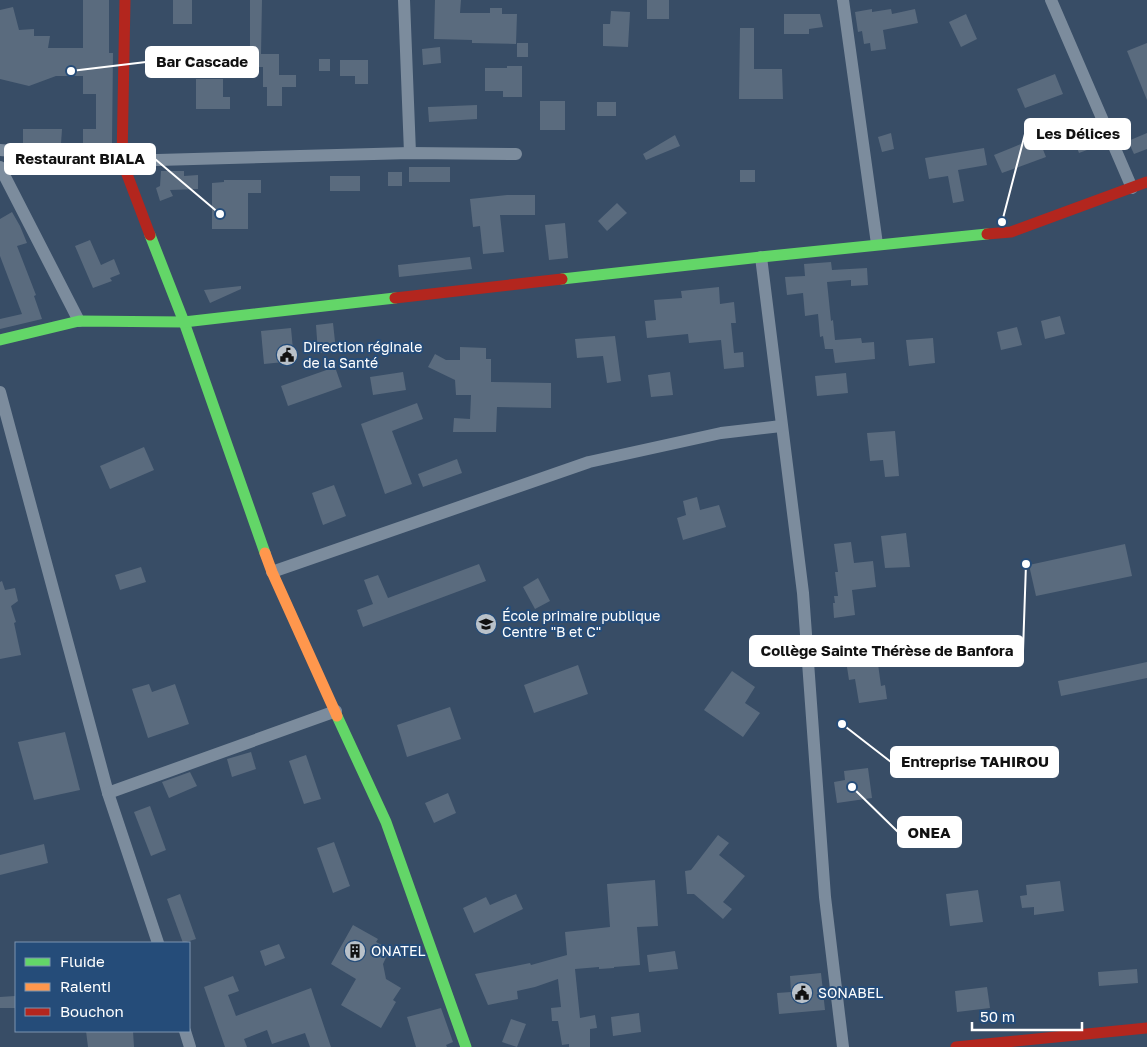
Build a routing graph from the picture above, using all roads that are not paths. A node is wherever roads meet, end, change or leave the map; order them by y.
1 (125, 0) edge
2 (404, 0) edge
3 (843, 0) edge
4 (1051, 0) edge
5 (0, 150) edge
6 (410, 153) junction
7 (516, 154) dead end
8 (122, 162) junction
9 (0, 167) edge
10 (1147, 182) edge
11 (1132, 188) junction
12 (877, 244) junction
13 (761, 257) junction
14 (79, 321) junction
15 (184, 322) junction
16 (0, 340) edge
17 (0, 392) edge
18 (781, 426) junction
19 (272, 572) junction
20 (336, 711) junction
21 (108, 793) junction
22 (158, 942) edge
23 (1147, 1028) edge
24 (185, 1032) edge
25 (1014, 1044) edge
26 (190, 1047) edge
27 (466, 1047) edge
28 (843, 1047) edge
29 (956, 1047) edge

1 - 8 main road
2 - 6 street
3 - 12 street
4 - 11 street
5 - 8 street
6 - 7 street
6 - 8 street
8 - 15 main road
9 - 14 street
10 - 11 main road
11 - 12 main road
12 - 13 main road
13 - 15 main road
13 - 18 street
14 - 15 main road
14 - 16 main road
15 - 19 main road
17 - 21 street
18 - 19 street
18 - 28 street
19 - 20 main road
20 - 21 street
20 - 27 main road
21 - 22 street
23 - 25 main road
24 - 26 street
25 - 29 main road

